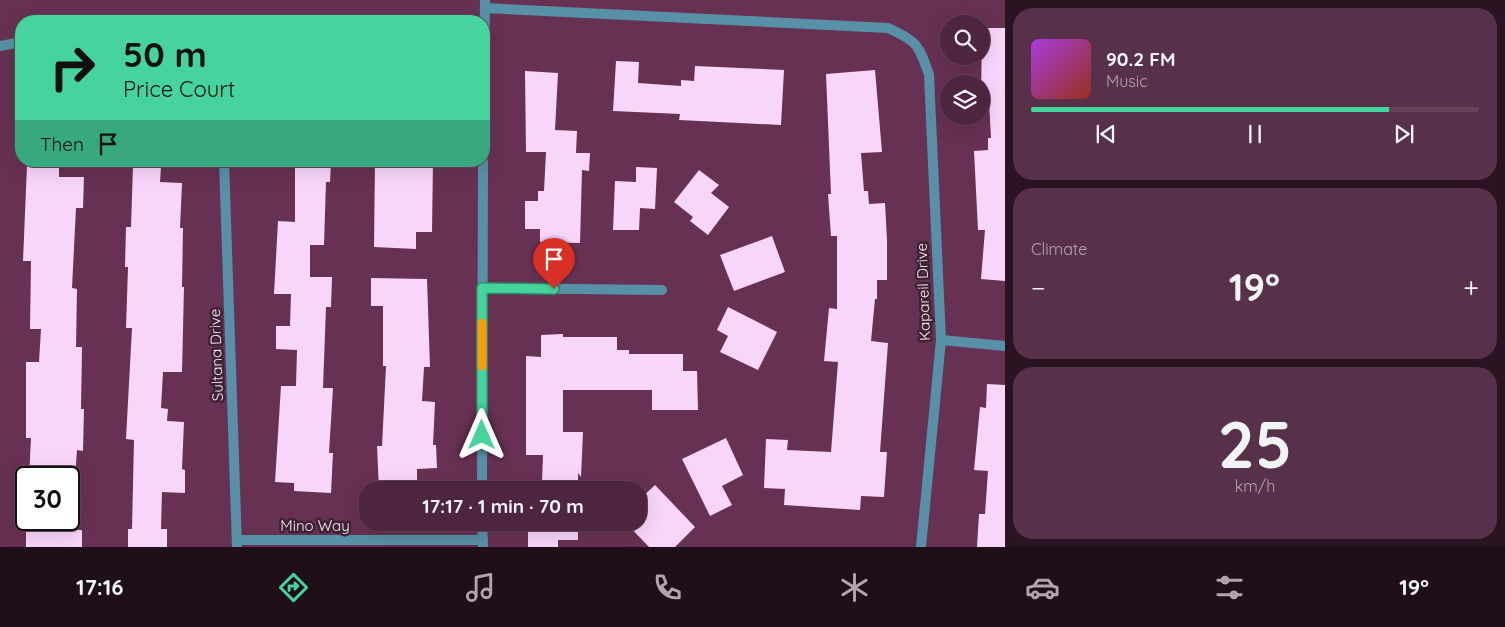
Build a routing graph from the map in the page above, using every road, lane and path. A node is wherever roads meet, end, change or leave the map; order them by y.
1 (485, 4) edge
2 (15, 43) edge
3 (0, 46) edge
4 (224, 167) edge
5 (483, 167) edge
6 (482, 288) junction
7 (662, 290) dead end
8 (941, 340) junction
9 (1005, 346) edge
10 (482, 481) edge
11 (482, 531) edge
12 (238, 543) edge
13 (482, 544) edge
14 (921, 547) edge

1 - 8 street, Kapareil Drive
2 - 3 street
4 - 12 street, Sultana Drive
5 - 6 street
6 - 7 street
6 - 10 street
8 - 9 street
8 - 14 street, Kapareil Drive
11 - 13 street
12 - 13 street, Mino Way

